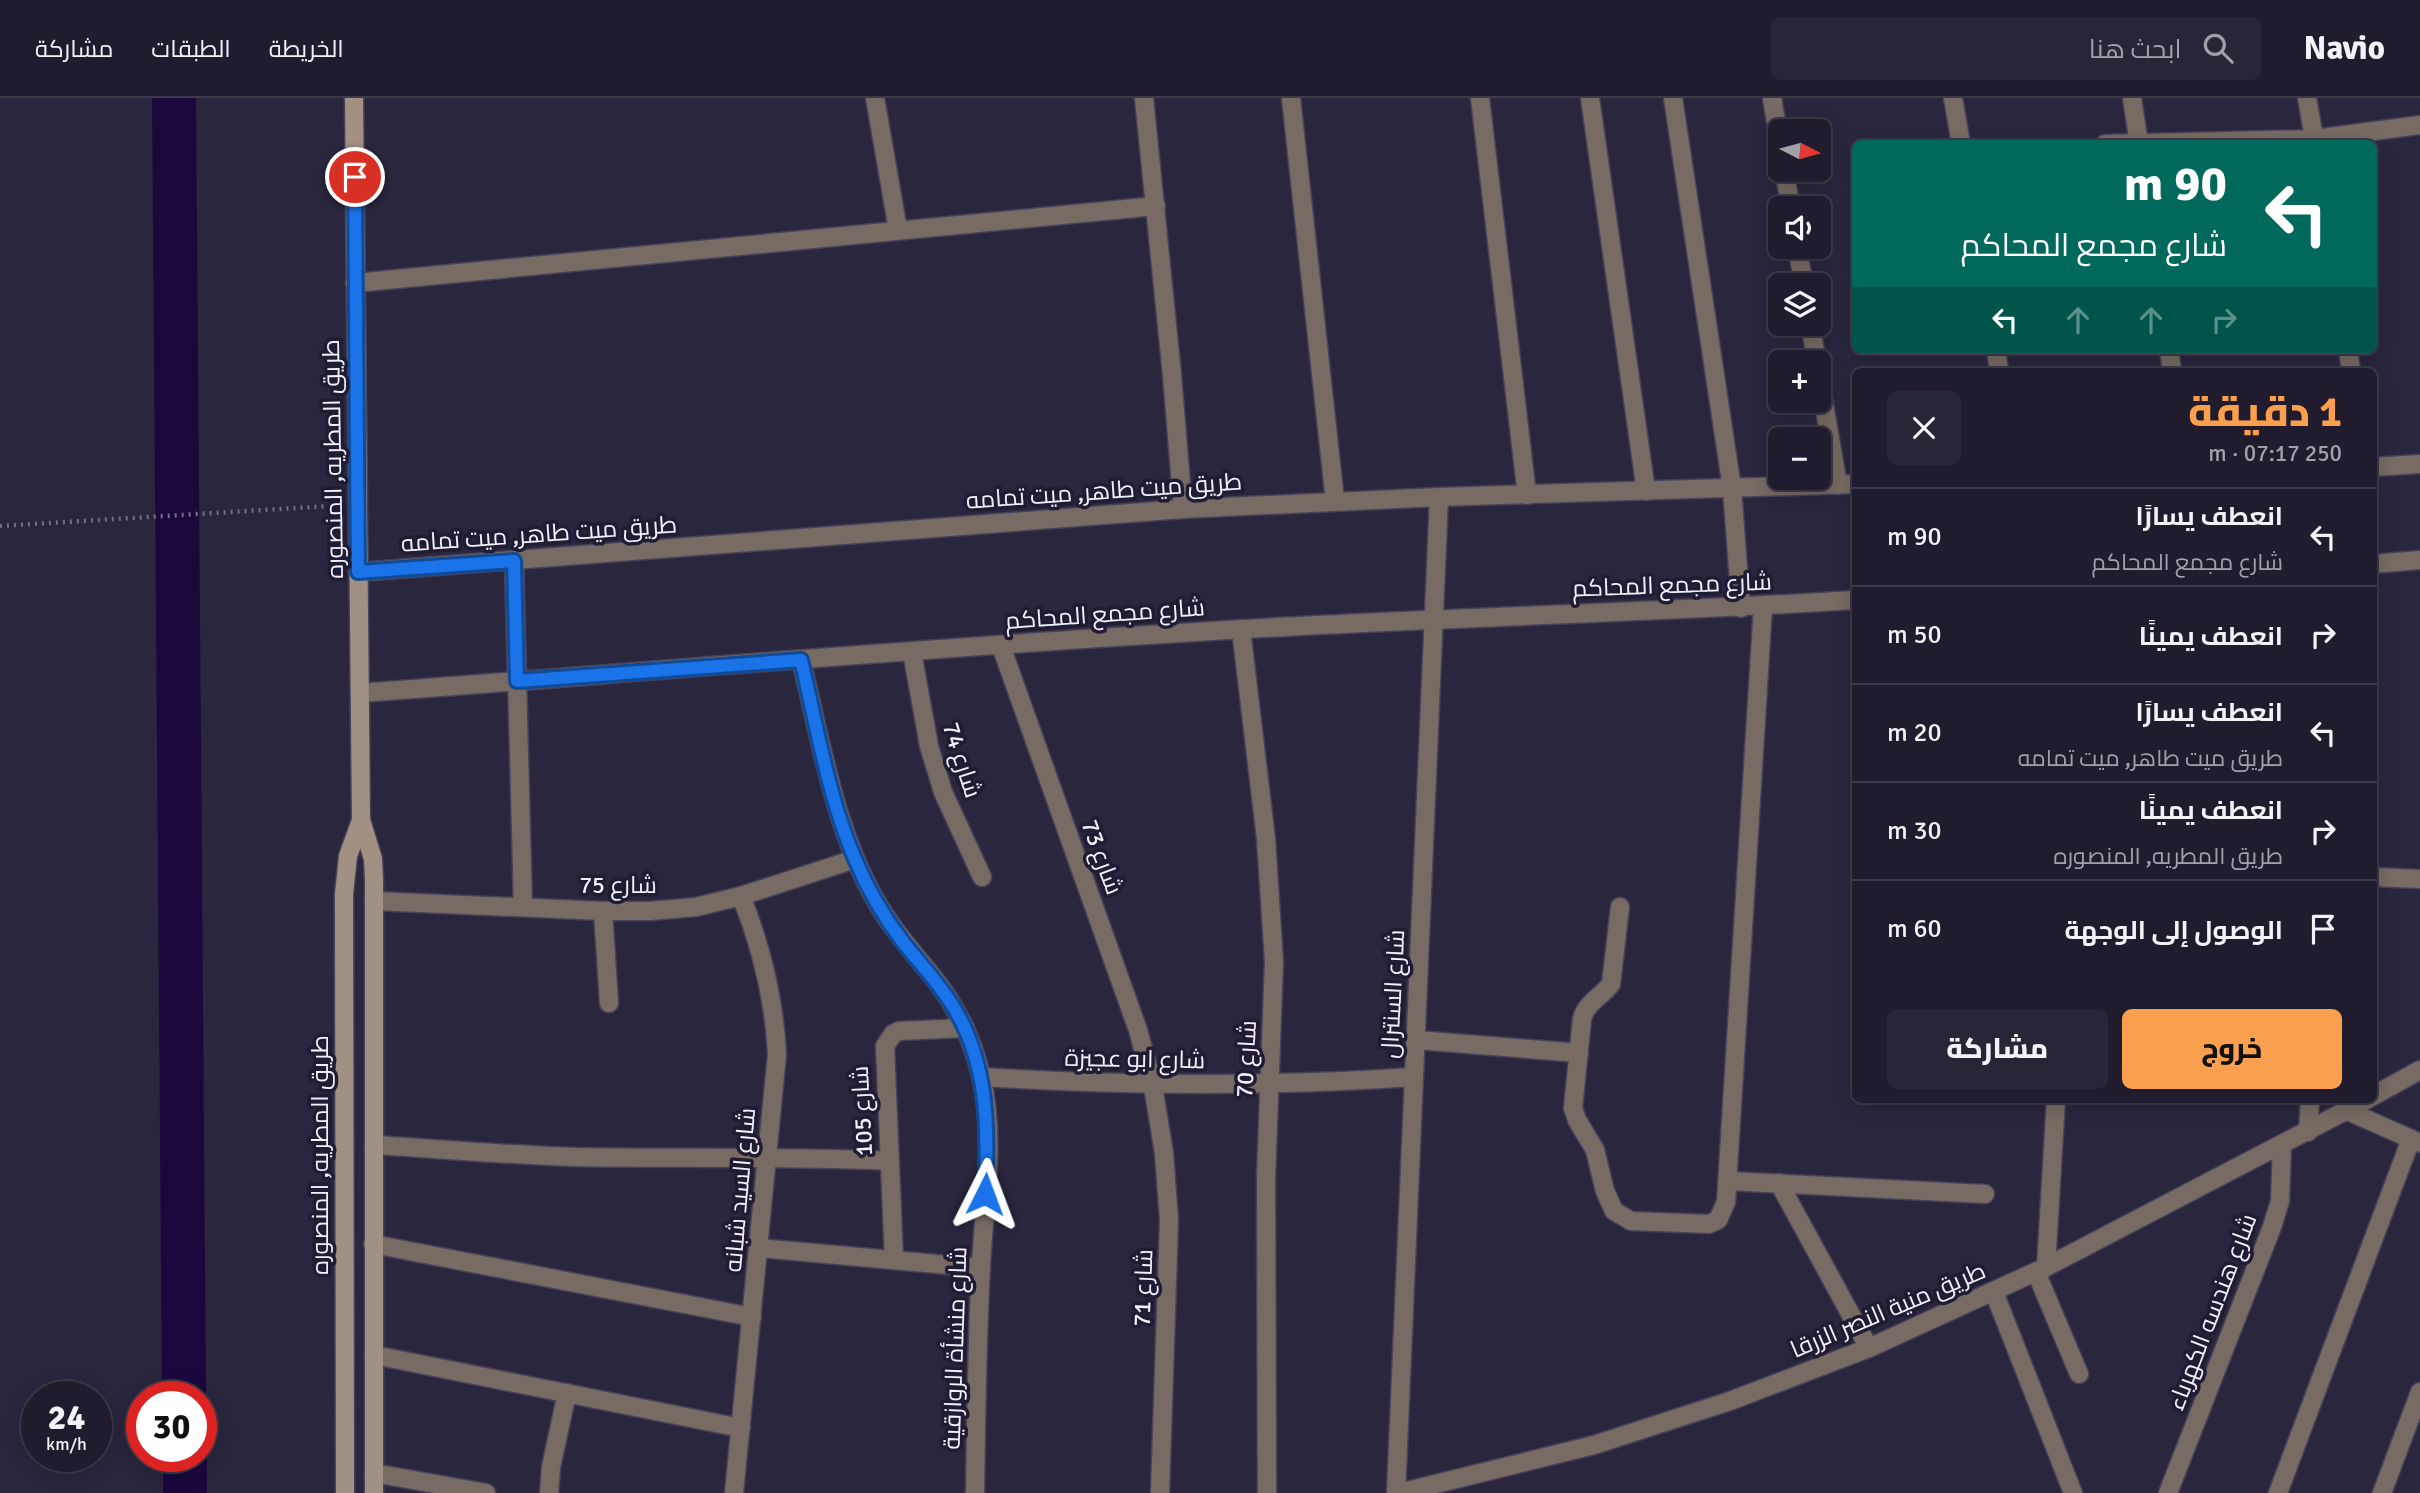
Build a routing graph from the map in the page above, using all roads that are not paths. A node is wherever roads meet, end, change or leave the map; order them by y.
1 (354, 98) edge
2 (875, 98) edge
3 (1144, 98) edge
4 (1292, 98) edge
5 (1480, 98) edge
6 (1590, 98) edge
7 (1673, 98) edge
8 (1772, 98) edge
9 (1953, 98) edge
10 (2132, 98) edge
11 (2307, 98) edge
12 (1776, 119) edge
13 (2420, 125) edge
14 (1960, 140) edge
15 (2139, 140) edge
16 (2314, 140) edge
17 (2321, 140) edge
18 (1156, 206) junction
19 (898, 230) junction
20 (355, 283) junction
21 (1829, 413) edge
22 (2420, 464) edge
23 (2377, 467) edge
24 (1846, 484) edge
25 (1732, 488) junction
26 (1646, 491) junction
27 (1527, 495) junction
28 (1439, 497) junction
29 (1335, 501) junction
30 (1183, 509) junction
31 (2420, 560) edge
32 (514, 561) junction
33 (2377, 564) edge
34 (358, 572) junction
35 (1852, 600) edge
36 (1762, 606) junction
37 (1741, 608) junction
38 (1433, 618) junction
39 (1241, 629) junction
40 (1001, 646) junction
41 (912, 652) junction
42 (801, 660) junction
43 (517, 681) junction
44 (360, 693) junction
45 (361, 820) junction
46 (855, 859) junction
47 (982, 877) dead end
48 (2377, 877) edge
49 (2420, 879) edge
50 (741, 896) junction
51 (374, 901) junction
52 (1620, 907) dead end
53 (523, 908) junction
54 (603, 911) junction
55 (610, 1003) dead end
56 (965, 1028) junction
57 (1416, 1040) junction
58 (1579, 1053) junction
59 (2420, 1070) edge
60 (982, 1077) junction
61 (1414, 1077) junction
62 (1270, 1085) junction
63 (1153, 1086) junction
64 (2377, 1094) edge
65 (2056, 1103) edge
66 (2310, 1103) edge
67 (2361, 1103) edge
68 (2348, 1111) junction
69 (2308, 1132) junction
70 (2415, 1141) edge
71 (374, 1145) junction
72 (2282, 1146) junction
73 (767, 1158) junction
74 (889, 1161) junction
75 (1728, 1181) junction
76 (1779, 1183) junction
77 (1985, 1194) dead end
78 (373, 1244) junction
79 (759, 1248) junction
80 (894, 1260) junction
81 (981, 1268) junction
82 (2041, 1269) junction
83 (1994, 1292) junction
84 (752, 1317) junction
85 (1869, 1348) junction
86 (374, 1354) junction
87 (2079, 1374) dead end
88 (2420, 1392) edge
89 (567, 1394) junction
90 (741, 1429) junction
91 (374, 1473) junction
92 (1460, 1486) edge
93 (345, 1493) edge
94 (374, 1493) edge
95 (486, 1493) edge
96 (549, 1493) edge
97 (734, 1493) edge
98 (975, 1493) edge
99 (1160, 1493) edge
100 (1267, 1493) edge
101 (1397, 1493) edge
102 (2073, 1493) edge
103 (2168, 1493) edge
104 (2278, 1493) edge
105 (2382, 1493) edge

1 - 20 main road, طريق المطريه, المنصوره
2 - 19 street
3 - 18 street
4 - 29 street
5 - 27 street
6 - 26 street
7 - 25 street
8 - 12 street
9 - 14 street
10 - 15 street
11 - 16 street
13 - 17 street
18 - 19 street
18 - 30 street
19 - 20 street
20 - 34 main road, طريق المطريه, المنصوره
21 - 24 street
22 - 23 street
24 - 25 street, طريق ميت طاهر, ميت تمامه
25 - 26 street, طريق ميت طاهر, ميت تمامه
25 - 37 street
26 - 27 street, طريق ميت طاهر, ميت تمامه
27 - 28 street, طريق ميت طاهر, ميت تمامه
28 - 29 street, طريق ميت طاهر, ميت تمامه
28 - 38 street, شارع السنترال
29 - 30 street, طريق ميت طاهر, ميت تمامه
30 - 32 street, طريق ميت طاهر, ميت تمامه
31 - 33 street
32 - 34 street, طريق ميت طاهر, ميت تمامه
32 - 43 street
34 - 44 main road, طريق المطريه, المنصوره
35 - 36 street, شارع مجمع المحاكم
36 - 37 street, شارع مجمع المحاكم
36 - 75 street
37 - 38 street, شارع مجمع المحاكم
38 - 39 street, شارع مجمع المحاكم
38 - 57 street, شارع السنترال
39 - 40 street, شارع مجمع المحاكم
39 - 62 street, شارع 70
40 - 41 street, شارع مجمع المحاكم
40 - 63 street, شارع 73
41 - 42 street, شارع مجمع المحاكم
41 - 47 street, شارع 74
42 - 43 street, شارع مجمع المحاكم
42 - 46 street, شارع منشأة الروازقية
43 - 44 street, شارع مجمع المحاكم
43 - 53 street
44 - 45 main road, طريق المطريه, المنصوره
45 - 51 main road, طريق المطريه, المنصوره
45 - 93 main road, طريق المطريه, المنصوره
46 - 50 street, شارع 75
46 - 56 street, شارع منشأة الروازقية
48 - 49 street
50 - 54 street, شارع 75
50 - 73 street, شارع السيد شبانه
51 - 53 street, شارع 75
51 - 71 main road, طريق المطريه, المنصوره
52 - 58 street
53 - 54 street, شارع 75
54 - 55 street
56 - 60 street, شارع منشأة الروازقية
56 - 74 street, شارع 105
57 - 58 street
57 - 61 street, شارع السنترال
58 - 75 street
59 - 64 street
60 - 63 street, شارع ابو عجيزة
60 - 81 street, شارع منشأة الروازقية
61 - 62 street, شارع ابو عجيزة
61 - 101 street, شارع السنترال
62 - 63 street, شارع ابو عجيزة
62 - 100 street, شارع 70
63 - 99 street, شارع 71
65 - 82 street
66 - 69 street
67 - 68 street, طريق منية النصر الزرقا
68 - 69 street, طريق منية النصر الزرقا
68 - 70 street
69 - 72 street, طريق منية النصر الزرقا
70 - 104 street
71 - 73 street
71 - 78 main road, طريق المطريه, المنصوره
72 - 82 street, طريق منية النصر الزرقا
72 - 103 street, شارع هندسه الكهرباء
73 - 74 street
73 - 79 street, شارع السيد شبانه
74 - 80 street, شارع 105
75 - 76 street
76 - 77 street
76 - 85 street
78 - 84 street
78 - 86 main road, طريق المطريه, المنصوره
79 - 80 street
79 - 84 street, شارع السيد شبانه
80 - 81 street
81 - 98 street, شارع منشأة الروازقية
82 - 83 street, طريق منية النصر الزرقا
82 - 87 street
83 - 85 street, طريق منية النصر الزرقا
83 - 102 street
84 - 90 street, شارع السيد شبانه
85 - 92 street, طريق منية النصر الزرقا
86 - 89 street
86 - 91 main road, طريق المطريه, المنصوره
88 - 105 street
89 - 90 street
89 - 96 street
90 - 97 street, شارع السيد شبانه
91 - 94 main road, طريق المطريه, المنصوره
91 - 95 street
92 - 101 street, طريق منية النصر الزرقا

